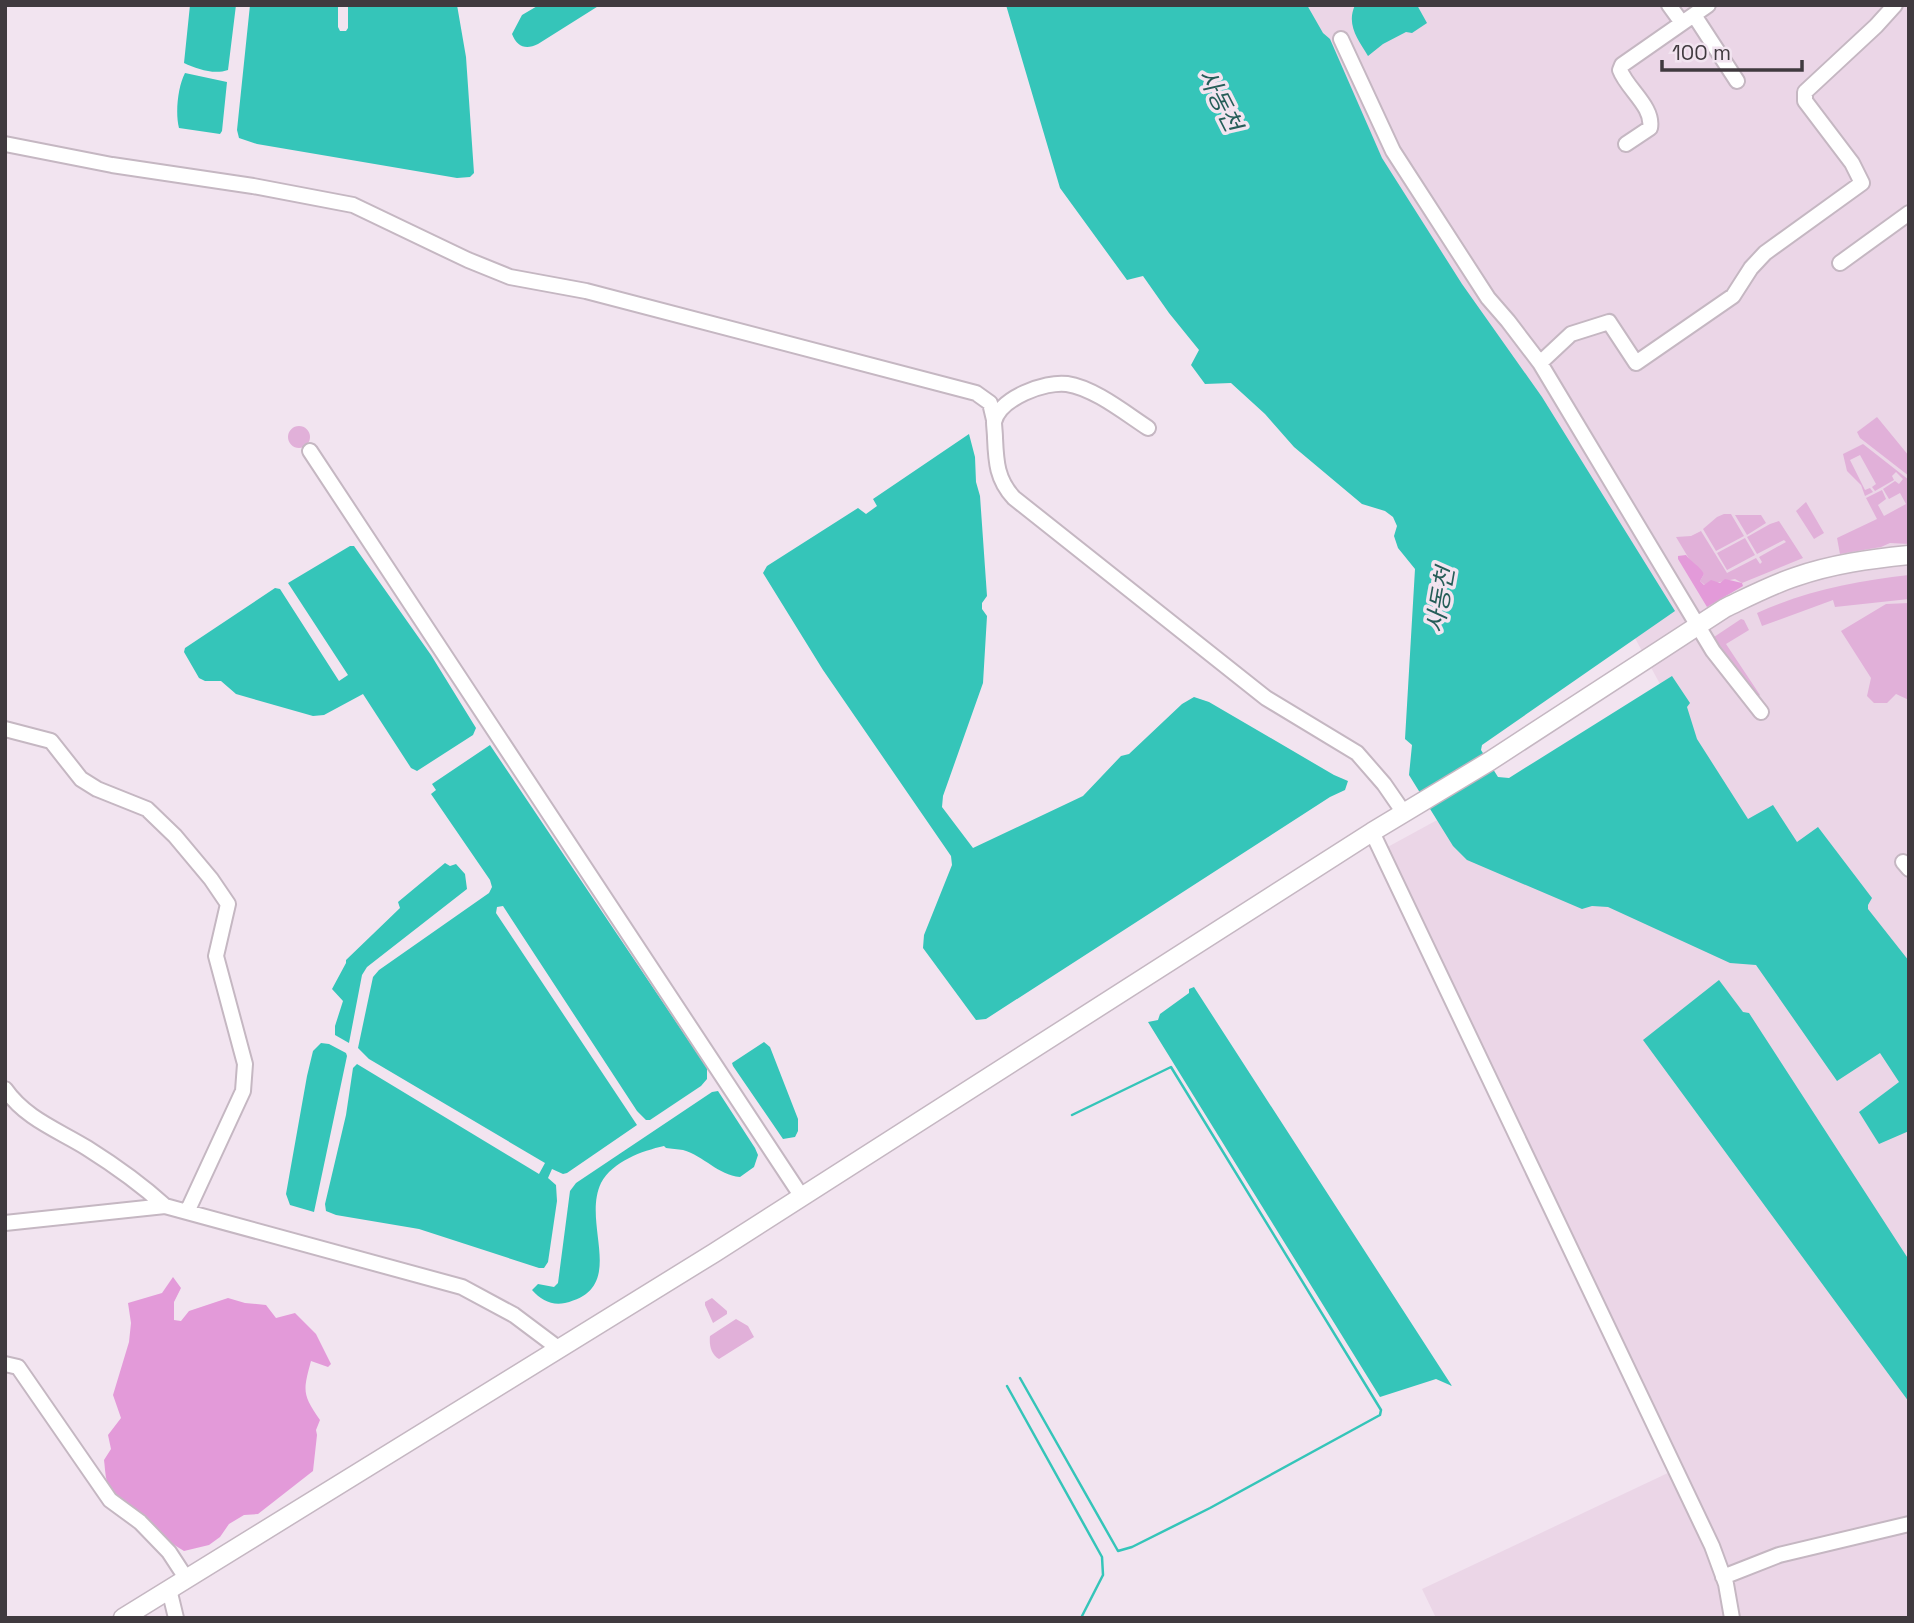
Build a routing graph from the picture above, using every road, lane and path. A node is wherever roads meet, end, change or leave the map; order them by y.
1 (1669, 5) edge
2 (1708, 5) edge
3 (1895, 5) edge
4 (1688, 19) junction
5 (1341, 39) dead end
6 (1737, 81) dead end
7 (5, 144) edge
8 (1626, 144) dead end
9 (1909, 213) edge
10 (1840, 262) dead end
11 (1540, 363) junction
12 (994, 420) junction
13 (1148, 428) dead end
14 (310, 451) dead end
15 (1909, 555) edge
16 (1700, 626) junction
17 (1760, 712) dead end
18 (5, 729) edge
19 (1404, 813) junction
20 (1372, 832) junction
21 (5, 1089) edge
22 (802, 1197) junction
23 (165, 1206) junction
24 (187, 1212) junction
25 (5, 1223) edge
26 (558, 1348) junction
27 (5, 1364) edge
28 (1909, 1524) edge
29 (1723, 1577) junction
30 (186, 1578) junction
31 (169, 1589) junction
32 (123, 1618) edge
33 (176, 1618) edge
34 (1732, 1618) edge

1 - 4 street
2 - 4 street
3 - 11 street
4 - 6 street
4 - 8 street
5 - 11 street
7 - 12 street
9 - 10 street
11 - 16 street
12 - 13 street
12 - 19 street
14 - 22 street
15 - 16 main road
16 - 17 street
16 - 19 main road
18 - 24 street
19 - 20 main road
20 - 22 main road
20 - 29 street
21 - 23 street
22 - 26 main road
23 - 24 street
23 - 25 street
24 - 26 street
26 - 30 main road
27 - 30 street
28 - 29 street
29 - 34 street
30 - 31 main road
31 - 32 main road
31 - 33 street

